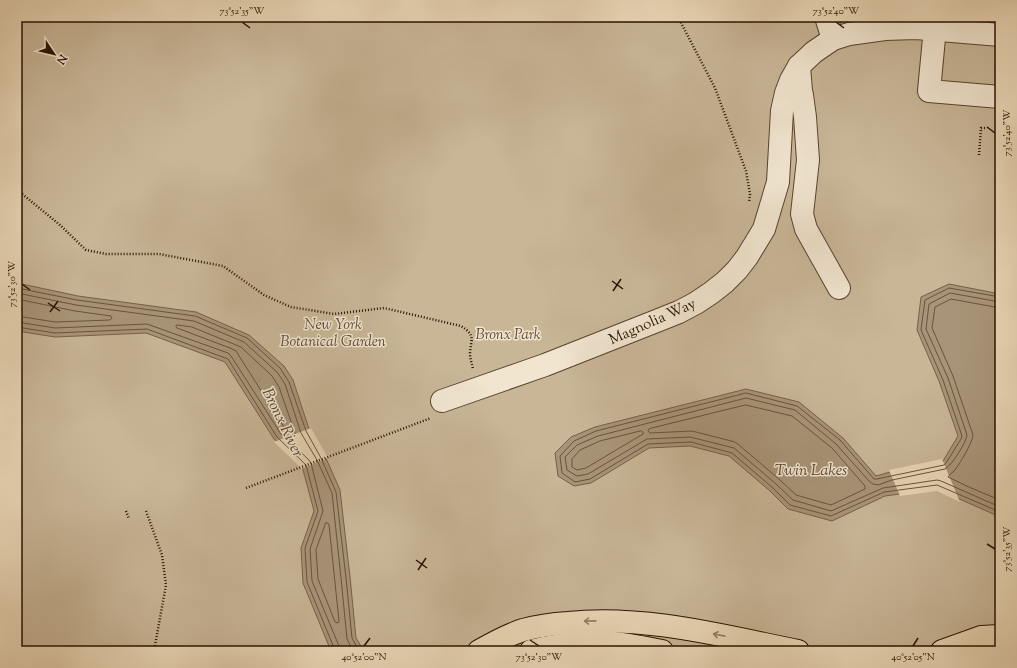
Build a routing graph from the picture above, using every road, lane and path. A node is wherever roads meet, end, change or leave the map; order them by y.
1 (678, 17) edge
2 (826, 17) edge
3 (936, 23) edge
4 (998, 29) edge
5 (833, 39) junction
6 (799, 66) junction
7 (1000, 97) edge
8 (987, 128) dead end
9 (979, 155) dead end
10 (17, 191) edge
11 (749, 202) dead end
12 (839, 288) dead end
13 (482, 387) junction
14 (439, 409) joint
15 (246, 488) dead end
16 (126, 511) dead end
17 (146, 512) dead end
18 (129, 519) dead end
19 (1000, 636) edge
20 (1000, 650) edge
21 (154, 651) edge
22 (479, 651) edge
23 (531, 651) edge
24 (662, 651) edge
25 (798, 651) edge
26 (943, 651) edge

1 - 11 path
2 - 5 lane
3 - 4 lane, Magnolia Way
3 - 5 lane, Magnolia Way
3 - 7 lane
5 - 6 lane, Magnolia Way
6 - 12 lane
6 - 13 lane, Magnolia Way
8 - 9 path
10 - 13 path
13 - 14 lane, Magnolia Way
14 - 15 path
16 - 18 path
17 - 21 path
19 - 26 main road
20 - 26 main road
25 -> 22 main road
23 - 24 main road

